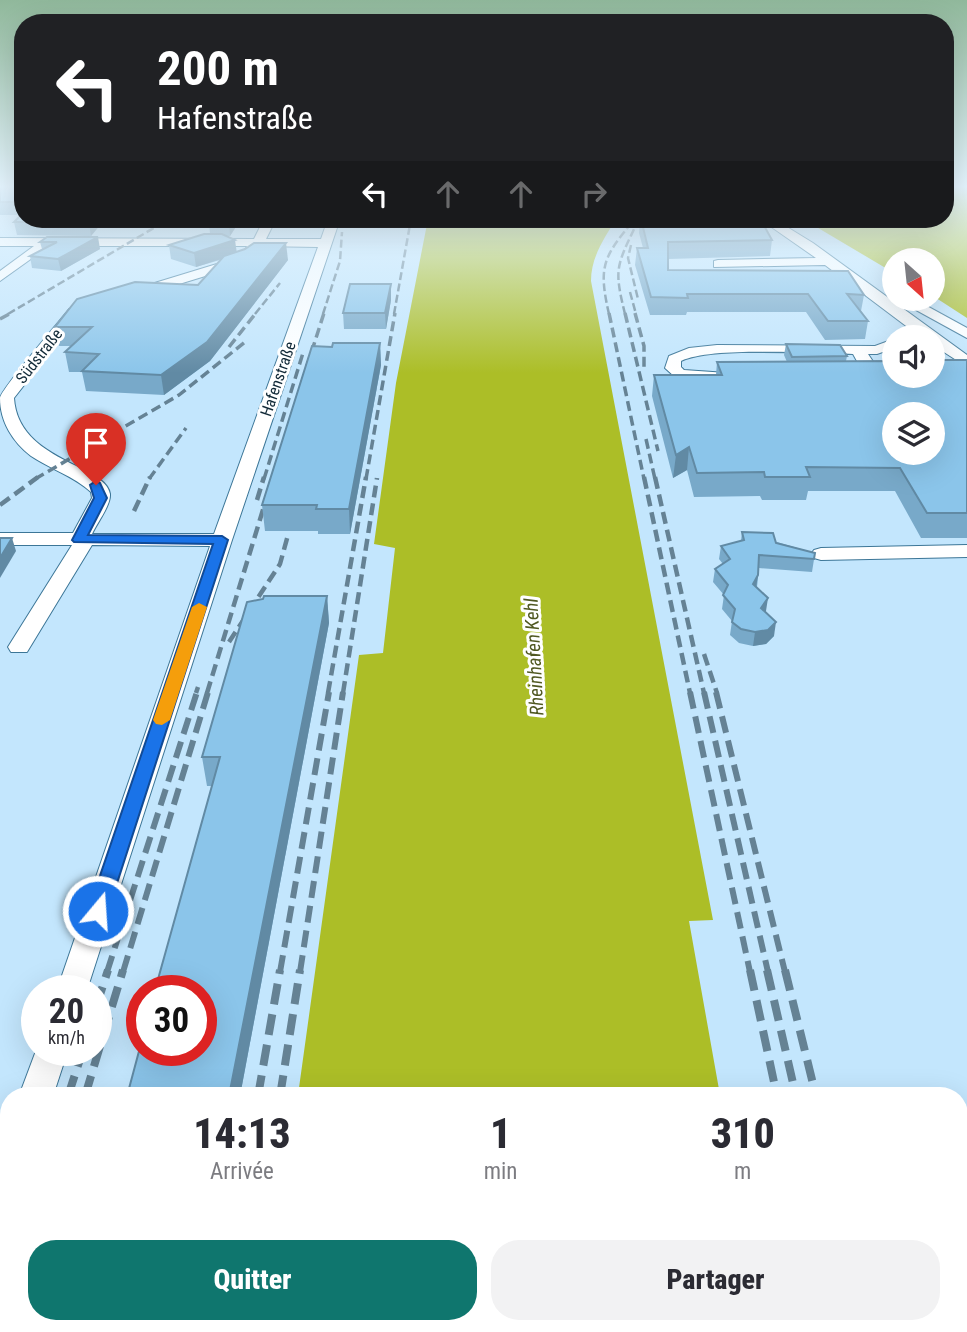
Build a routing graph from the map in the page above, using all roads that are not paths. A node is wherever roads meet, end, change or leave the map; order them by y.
1 (37, 248) edge
2 (254, 248) edge
3 (324, 248) edge
4 (809, 248) edge
5 (828, 261) junction
6 (718, 264) dead end
7 (0, 277) edge
8 (882, 288) edge
9 (123, 297) edge
10 (86, 308) edge
11 (927, 312) edge
12 (911, 325) edge
13 (967, 334) edge
14 (882, 348) edge
15 (945, 348) edge
16 (856, 350) junction
17 (967, 362) edge
18 (827, 375) edge
19 (733, 376) edge
20 (0, 539) edge
21 (82, 540) junction
22 (222, 540) junction
23 (967, 551) edge
24 (821, 554) dead end
25 (19, 647) dead end
26 (77, 975) edge
27 (46, 1066) edge
28 (39, 1087) edge

1 - 7 street
2 - 9 lane
3 - 22 street, Hafenstraße
4 - 5 street
5 - 6 street
5 - 8 street
5 - 12 street
10 - 21 lane, Südstraße
11 - 13 street
14 - 16 street
15 - 17 street
16 - 18 street
16 - 19 street
20 - 21 street
21 - 22 street
21 - 25 street
22 - 26 street, Hafenstraße
23 - 24 street
27 - 28 street

